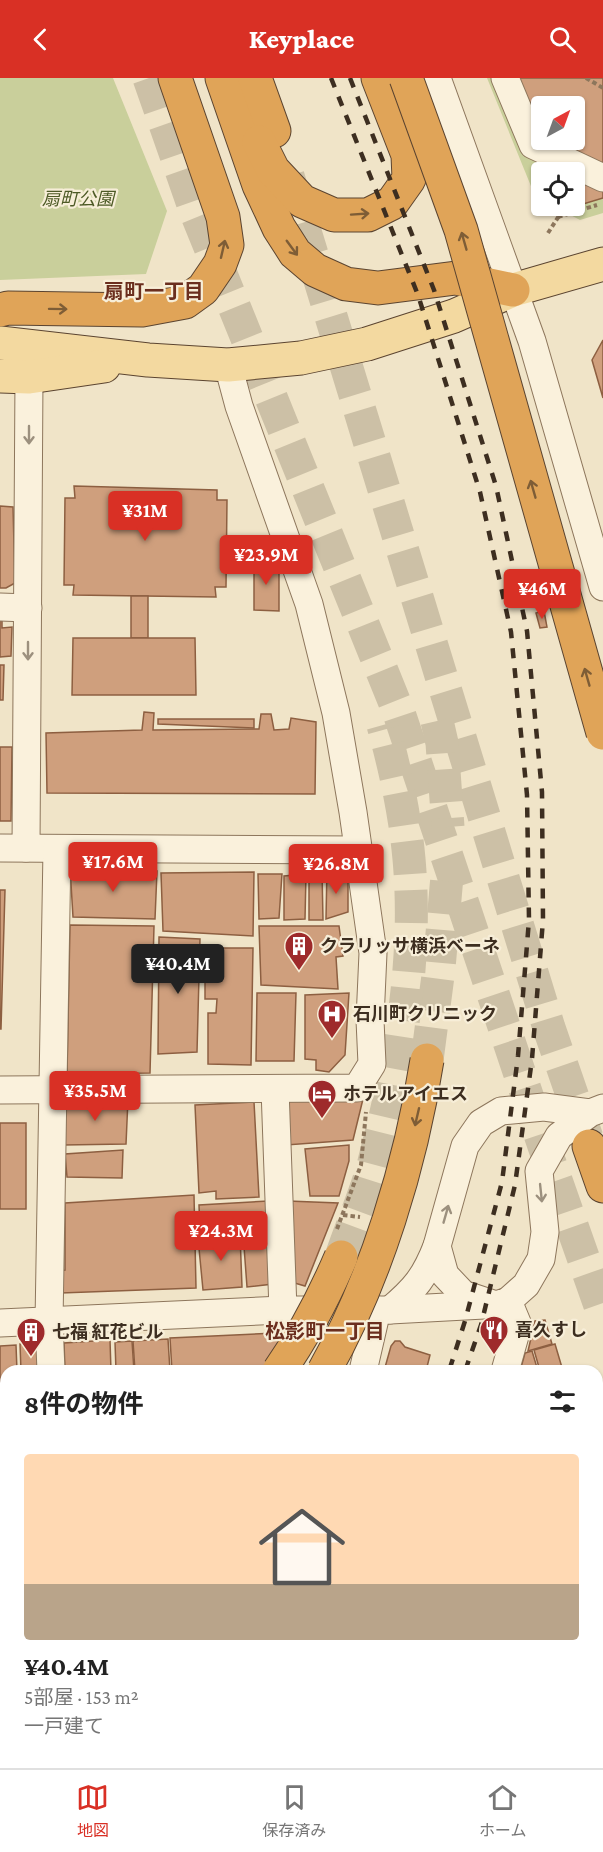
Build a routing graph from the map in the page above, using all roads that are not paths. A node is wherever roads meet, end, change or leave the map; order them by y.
1 (175, 78) edge
2 (222, 78) edge
3 (229, 78) edge
4 (255, 78) edge
5 (378, 78) edge
6 (406, 78) edge
7 (437, 78) edge
8 (505, 78) edge
9 (274, 132) dead end
10 (603, 178) edge
11 (603, 264) edge
12 (513, 290) junction
13 (3, 309) edge
14 (3, 342) edge
15 (148, 360) junction
16 (228, 365) junction
17 (14, 377) edge
18 (603, 587) edge
19 (0, 607) edge
20 (28, 608) junction
21 (603, 733) edge
22 (13, 848) edge
23 (57, 849) junction
24 (358, 850) junction
25 (427, 1060) tunnel mouth
26 (0, 1089) edge
27 (275, 1089) junction
28 (53, 1090) junction
29 (519, 1109) junction
30 (596, 1111) edge
31 (589, 1146) tunnel mouth
32 (552, 1147) junction
33 (603, 1186) edge
34 (338, 1246) tunnel mouth
35 (437, 1246) junction
36 (502, 1303) junction
37 (284, 1310) junction
38 (383, 1310) junction
39 (49, 1322) junction
40 (0, 1323) edge
41 (51, 1365) edge
42 (283, 1365) edge
43 (328, 1365) edge
44 (365, 1365) edge
45 (507, 1365) edge

13 -> 1 highway
2 -> 12 highway
3 -> 5 highway
4 - 9 highway
21 -> 6 highway, bridge
7 - 12 street
8 - 10 street
11 - 12 main road
12 - 16 main road
12 - 18 street
14 - 15 main road
15 - 16 main road
15 - 17 main road
16 - 24 street
17 -> 20 street
19 - 20 street
20 -> 22 street
22 - 23 street
23 - 24 street
23 - 28 street
24 - 27 street
25 -> 43 highway, bridge
26 - 28 street
27 - 28 street
27 - 37 street
28 - 39 street
29 - 30 street
29 - 32 street
35 -> 29 street
30 - 32 street
31 - 33 highway
32 -> 36 street
34 - 42 highway, bridge
35 - 36 street
35 - 38 street
36 - 38 street
36 - 45 street
37 - 38 street
37 - 39 street
38 - 44 street
39 - 40 street
39 - 41 street

